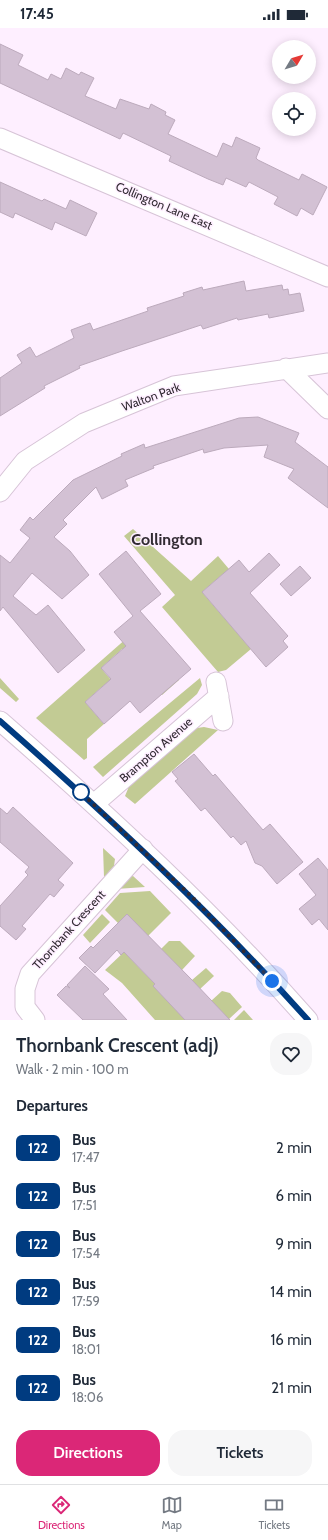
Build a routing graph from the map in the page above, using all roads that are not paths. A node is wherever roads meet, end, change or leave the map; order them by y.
1 (0, 138) edge
2 (328, 276) edge
3 (328, 363) edge
4 (286, 368) junction
5 (328, 409) edge
6 (0, 492) edge
7 (0, 721) edge
8 (223, 721) dead end
9 (94, 804) junction
10 (142, 849) junction
11 (35, 1020) edge
12 (308, 1020) edge

1 - 2 street, Collington Lane East
3 - 4 street, Walton Park
4 - 5 street
4 - 6 street, Walton Park
7 - 9 street
8 - 9 street, Brampton Avenue
9 - 10 street
10 - 11 street, Thornbank Crescent
10 - 12 street

